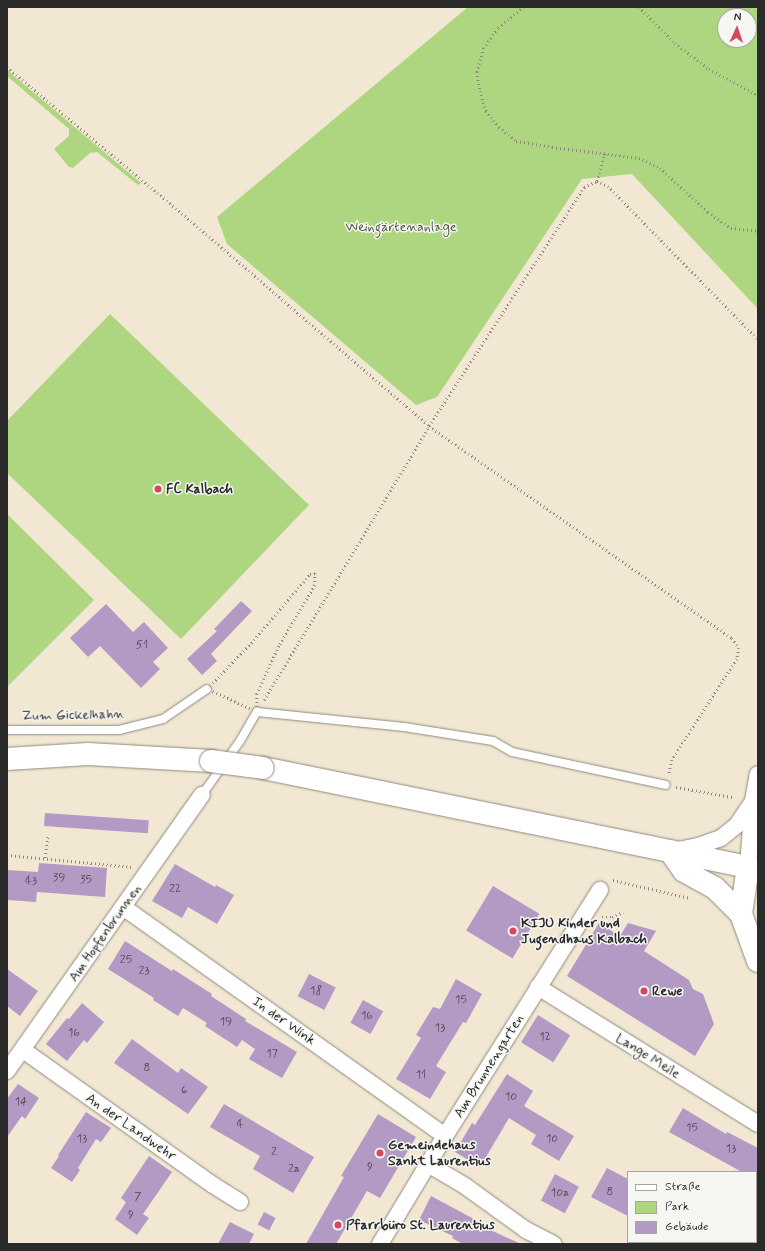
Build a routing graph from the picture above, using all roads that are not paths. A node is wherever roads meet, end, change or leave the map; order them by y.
1 (208, 689) road end
2 (7, 730) edge
3 (7, 759) edge
4 (758, 774) edge
5 (666, 785) road end
6 (202, 795) joint
7 (753, 801) junction
8 (670, 851) junction
9 (753, 868) edge
10 (600, 890) road end
11 (123, 906) junction
12 (741, 914) junction
13 (758, 961) edge
14 (538, 987) junction
15 (13, 1058) edge
16 (758, 1124) edge
17 (445, 1136) junction
18 (428, 1164) junction
19 (240, 1202) dead end
20 (380, 1244) edge
21 (554, 1244) edge

1 - 2 lane, Zum Gickelhahn
3 - 8 main road, bridge
4 - 7 street
5 - 6 lane
6 - 11 street, Am Hopfenbrunnen
7 - 8 street
7 - 9 street
8 - 9 main road
8 - 12 main road
9 - 12 main road
10 - 14 street, Am Brunnengarten
11 - 15 street, Am Hopfenbrunnen
11 - 17 street, In der Wink
12 - 13 main road
14 - 16 street, Lange Meile
14 - 17 street, Am Brunnengarten
15 - 19 street, An der Landwehr
17 - 18 street, Am Brunnengarten
18 - 20 street, Am Brunnengarten
18 - 21 street

